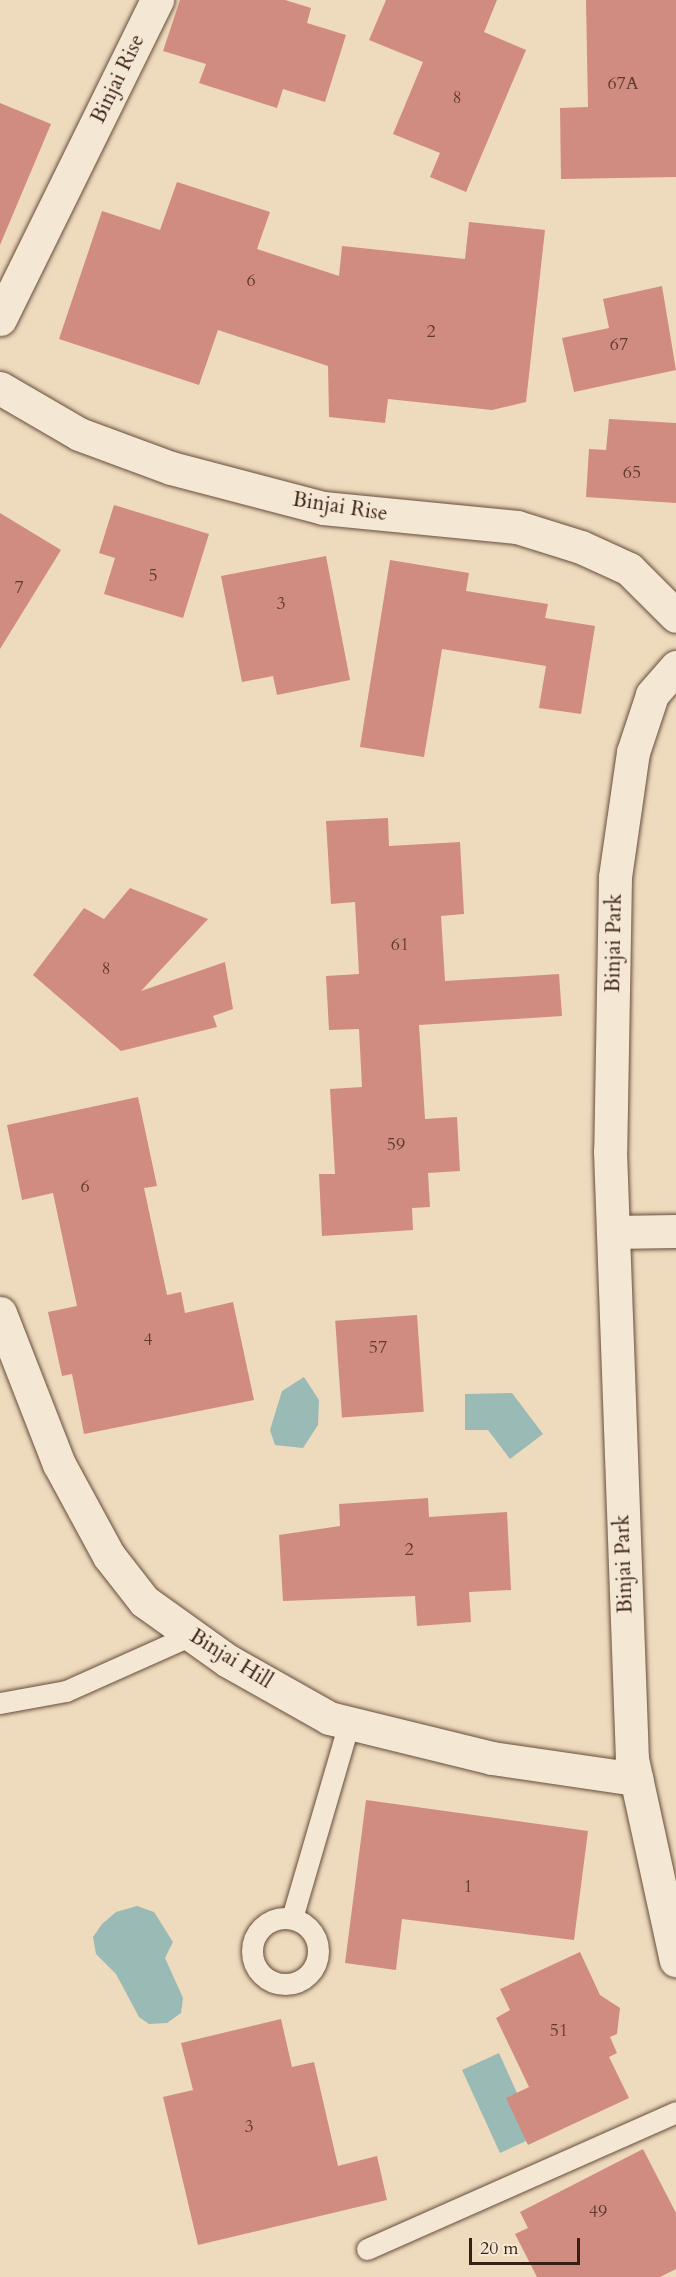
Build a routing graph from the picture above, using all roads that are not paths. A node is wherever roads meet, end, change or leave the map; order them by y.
1 (157, 0) edge
2 (0, 320) edge
3 (0, 387) edge
4 (676, 616) edge
5 (676, 667) edge
6 (613, 1232) junction
7 (676, 1232) edge
8 (0, 1313) edge
9 (191, 1635) junction
10 (0, 1703) edge
11 (349, 1723) junction
12 (636, 1779) junction
13 (669, 1890) edge
14 (292, 1918) dead end
15 (676, 1960) edge
16 (676, 2112) edge
17 (367, 2249) dead end

1 - 2 street, Binjai Rise
3 - 4 street, Binjai Rise
5 - 6 street, Binjai Park
6 - 7 street
6 - 12 street, Binjai Park
8 - 9 street, Binjai Hill
9 - 10 lane
9 - 11 street, Binjai Hill
11 - 12 street, Binjai Hill
11 - 14 lane
12 - 13 street, Binjai Park
13 - 15 street, Binjai Park
16 - 17 lane

